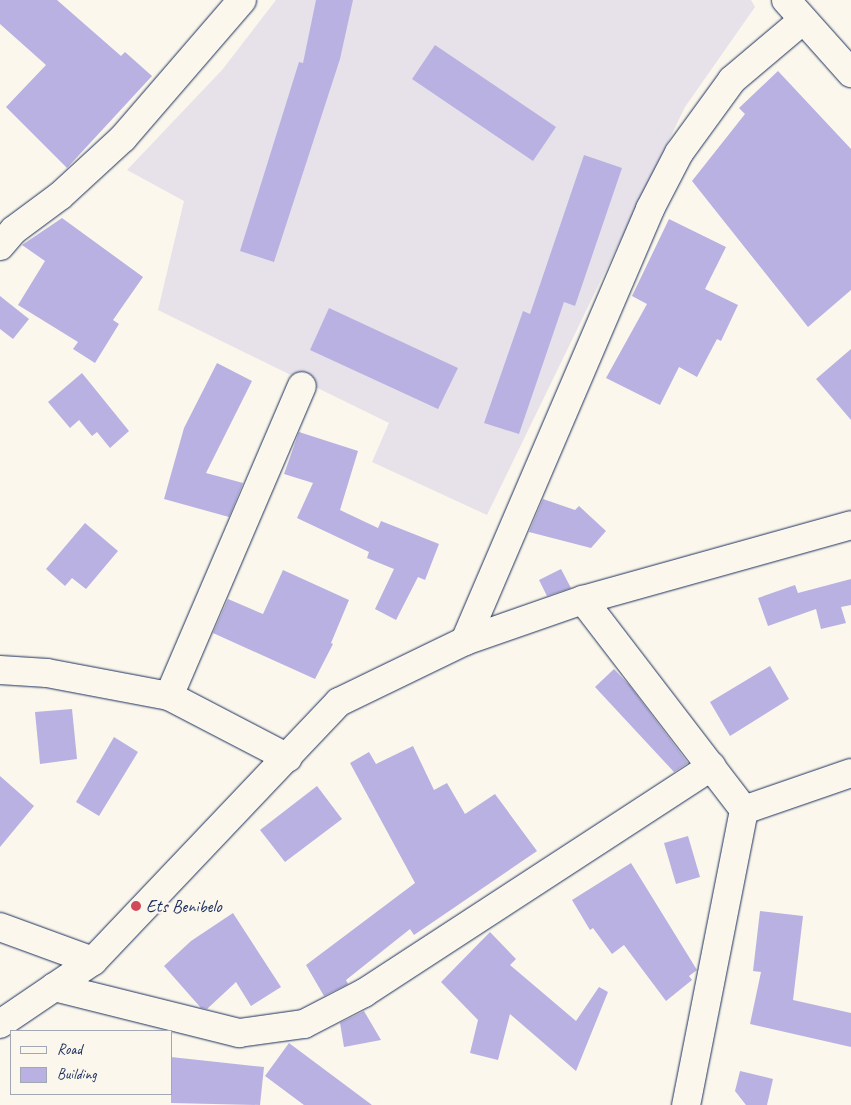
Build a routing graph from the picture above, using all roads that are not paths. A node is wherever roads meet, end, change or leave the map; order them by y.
1 (242, 0) edge
2 (794, 10) edge
3 (851, 73) edge
4 (0, 246) edge
5 (302, 386) dead end
6 (851, 525) edge
7 (583, 600) junction
8 (465, 641) junction
9 (0, 670) edge
10 (169, 696) junction
11 (288, 758) junction
12 (712, 766) junction
13 (851, 773) edge
14 (744, 810) junction
15 (0, 927) edge
16 (93, 961) junction
17 (54, 987) junction
18 (0, 1024) edge
19 (686, 1105) edge

1 - 4 street
2 - 3 street
2 - 8 street
5 - 10 street
6 - 7 street
7 - 8 street
7 - 12 street
8 - 11 street
9 - 10 street
10 - 11 street
11 - 16 street
12 - 14 street
12 - 17 street
13 - 14 street
14 - 19 street
15 - 16 street
16 - 17 street
17 - 18 street

